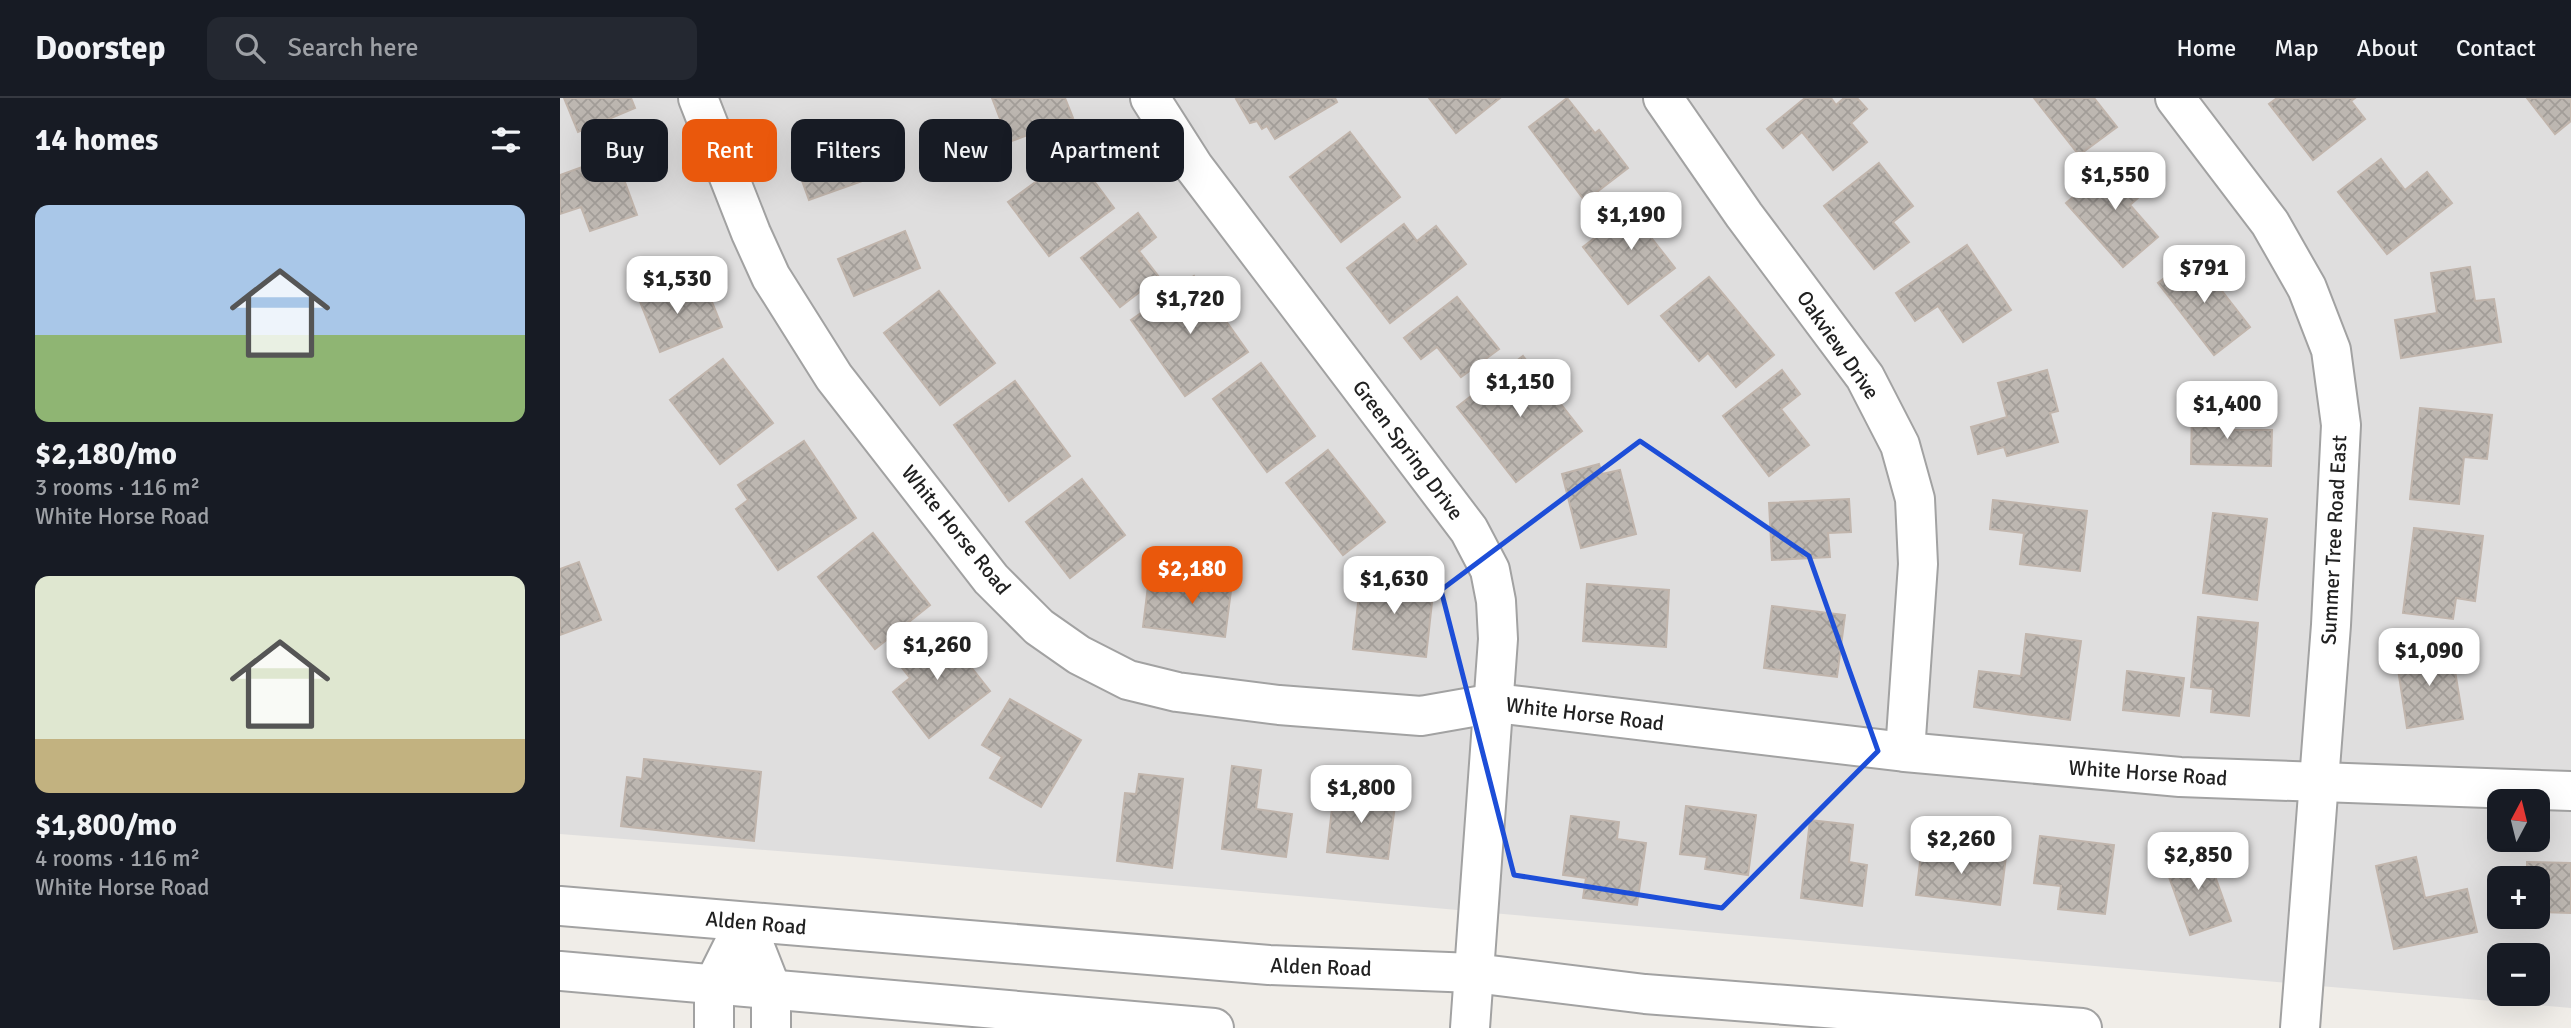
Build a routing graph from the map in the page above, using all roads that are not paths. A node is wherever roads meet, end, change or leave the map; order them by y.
1 (698, 98) edge
2 (1150, 98) edge
3 (1662, 98) edge
4 (2175, 98) edge
5 (1495, 703) junction
6 (1905, 752) junction
7 (2320, 783) junction
8 (2571, 792) edge
9 (560, 906) edge
10 (745, 922) junction
11 (560, 971) edge
12 (1475, 973) junction
13 (714, 984) junction
14 (771, 988) junction
15 (714, 1028) edge
16 (771, 1028) edge
17 (1214, 1028) edge
18 (1470, 1028) edge
19 (2082, 1028) edge
20 (2301, 1028) edge

1 - 5 street, White Horse Road
2 - 5 street, Green Spring Drive
3 - 6 street, Oakview Drive
4 - 7 street, Summer Tree Road East
5 - 6 street, White Horse Road
5 - 12 street, Green Spring Drive
6 - 7 street, White Horse Road
7 - 8 street, White Horse Road
7 - 20 street, Summer Tree Road East
9 - 10 street, Alden Road
10 - 12 street, Alden Road
10 - 13 street
10 - 14 street
11 - 13 street
12 - 18 street, Green Spring Drive
12 - 19 street, Alden Road
13 - 14 street
13 - 15 street
14 - 16 street
14 - 17 street

